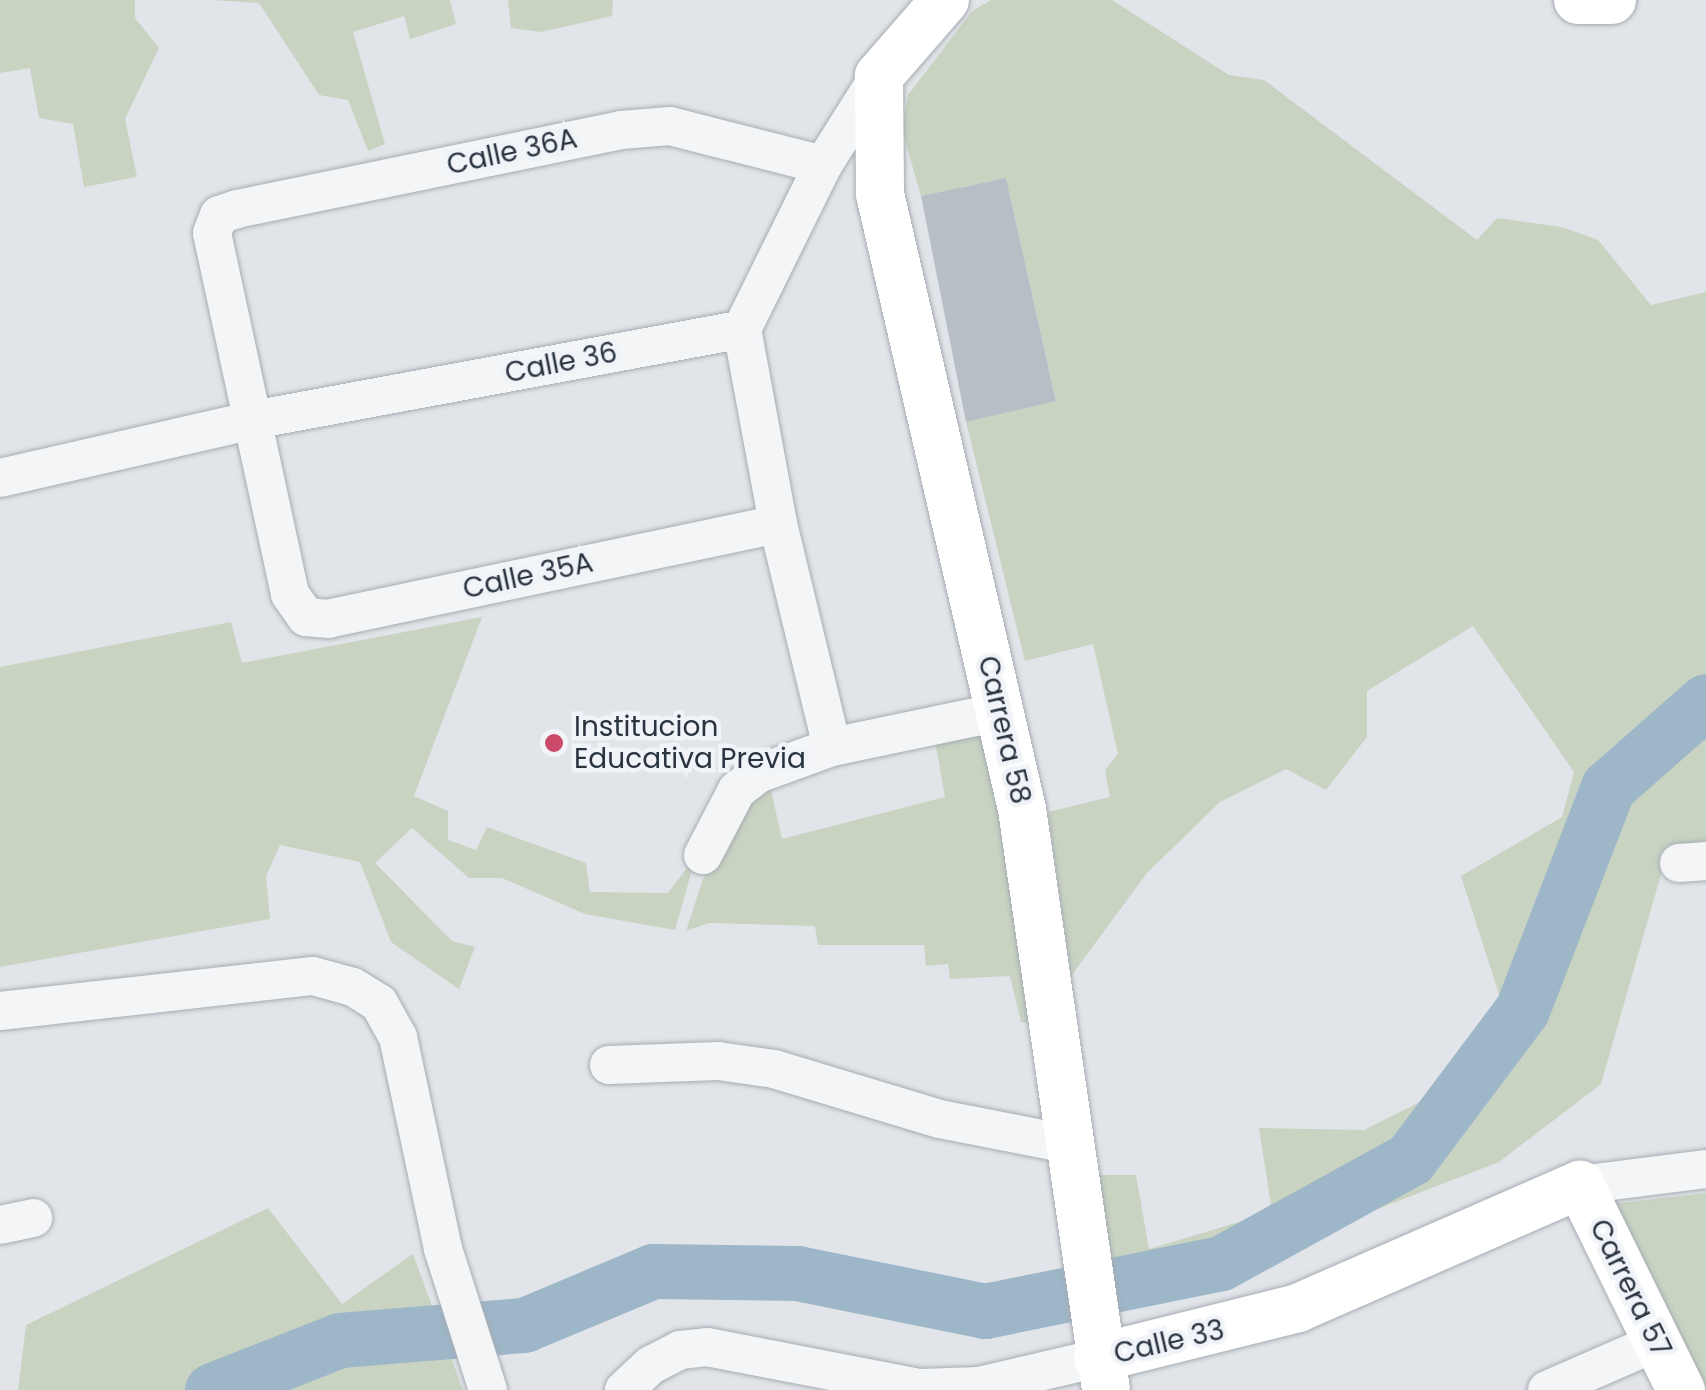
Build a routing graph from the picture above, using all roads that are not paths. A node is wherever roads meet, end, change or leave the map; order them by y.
1 (945, 0) edge
2 (1578, 0) edge
3 (1612, 0) edge
4 (879, 76) junction
5 (823, 165) junction
6 (742, 329) junction
7 (253, 420) junction
8 (0, 478) edge
9 (778, 524) junction
10 (1000, 712) junction
11 (832, 747) junction
12 (703, 854) dead end
13 (0, 1011) edge
14 (608, 1066) dead end
15 (1068, 1144) junction
16 (1706, 1169) edge
17 (1580, 1185) junction
18 (1657, 1342) junction
19 (1102, 1374) edge
20 (488, 1390) edge
21 (624, 1390) edge
22 (1547, 1390) edge
23 (1681, 1390) edge

1 - 4 main road
2 - 3 main road
4 - 5 street
4 - 10 main road, Carrera 58
5 - 6 street
5 - 7 street, Calle 36A
6 - 7 street, Calle 36
6 - 9 street
7 - 8 street, Calle 36
7 - 9 street, Calle 35A
9 - 11 street
10 - 11 street
10 - 15 main road, Carrera 58
11 - 12 street
13 - 20 street
14 - 15 street
15 - 19 main road, Carrera 58
16 - 17 street, Calle 33
17 - 18 main road, Carrera 57
17 - 19 main road, Calle 33
18 - 22 street
18 - 23 main road, Carrera 57
19 - 21 street, Calle 33

